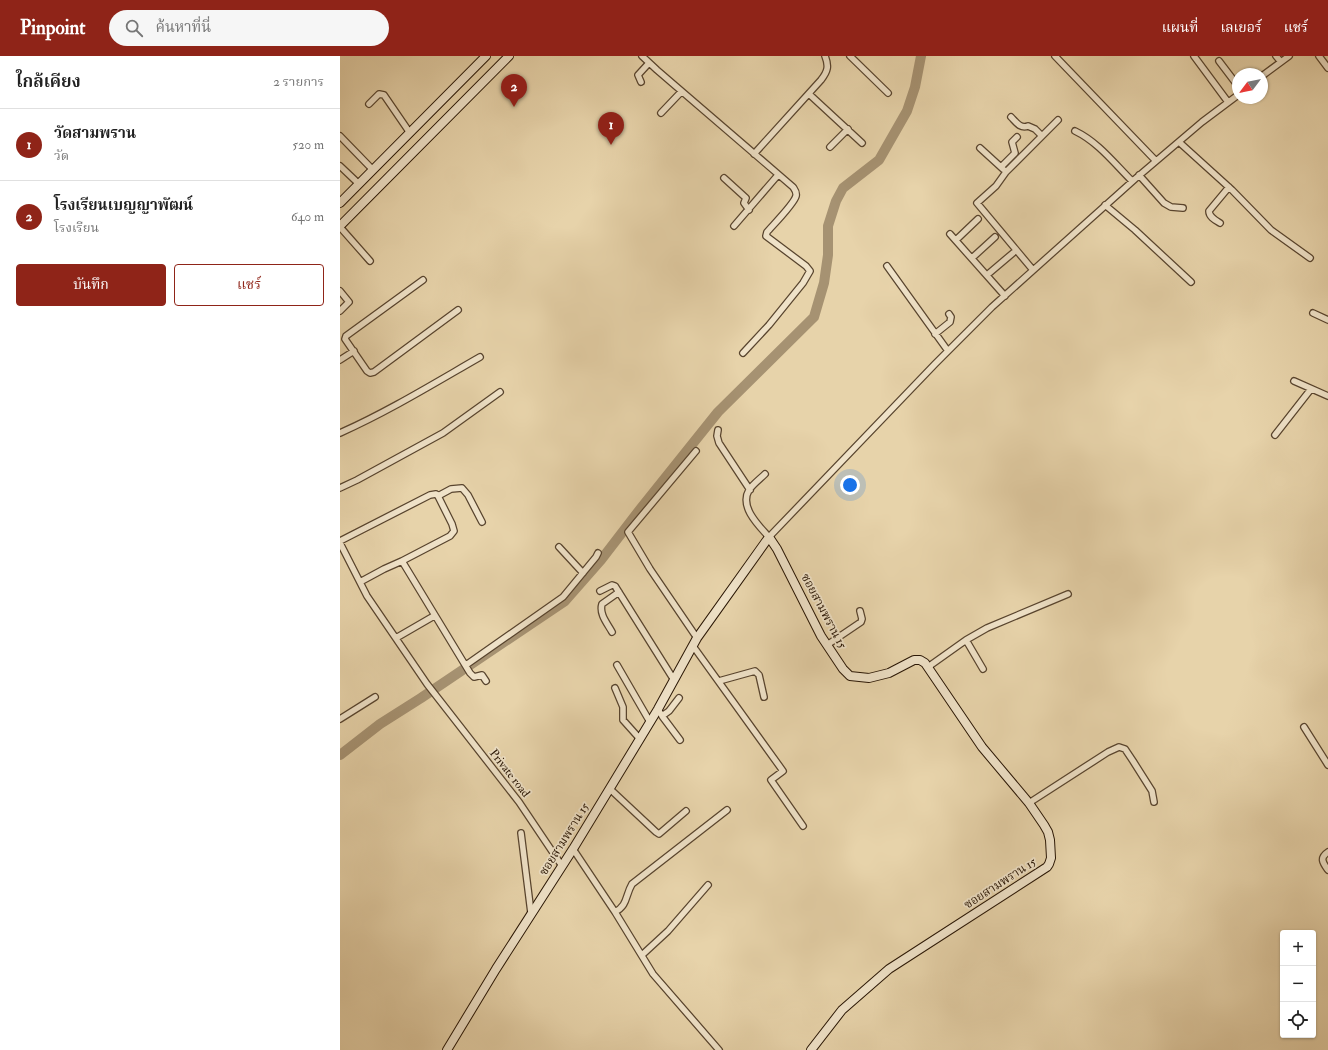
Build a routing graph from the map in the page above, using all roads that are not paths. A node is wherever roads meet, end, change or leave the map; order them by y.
1 (486, 56) edge
2 (508, 56) edge
3 (642, 56) edge
4 (825, 56) edge
5 (850, 56) edge
6 (1055, 56) edge
7 (1194, 56) edge
8 (1276, 56) edge
9 (1289, 56) edge
10 (1319, 56) edge
11 (1219, 61) dead end
12 (1281, 62) junction
13 (649, 63) junction
14 (1328, 68) edge
15 (1268, 72) edge
16 (1232, 78) edge
17 (641, 82) dead end
18 (682, 92) junction
19 (888, 93) dead end
20 (809, 94) junction
21 (1232, 99) edge
22 (1228, 102) junction
23 (369, 104) dead end
24 (661, 113) dead end
25 (1011, 117) dead end
26 (1058, 120) dead end
27 (848, 130) junction
28 (1075, 131) dead end
29 (410, 132) junction
30 (340, 136) edge
31 (1042, 136) junction
32 (1017, 137) dead end
33 (1179, 142) junction
34 (862, 143) dead end
35 (830, 148) dead end
36 (980, 148) dead end
37 (754, 154) junction
38 (1156, 161) junction
39 (340, 166) edge
40 (1001, 167) junction
41 (374, 170) junction
42 (1006, 172) junction
43 (778, 175) junction
44 (1140, 175) junction
45 (724, 178) dead end
46 (1132, 182) junction
47 (359, 184) junction
48 (1229, 187) junction
49 (340, 203) edge
50 (1105, 205) junction
51 (1183, 208) dead end
52 (749, 210) junction
53 (978, 219) dead end
54 (1220, 223) dead end
55 (340, 226) edge
56 (734, 226) dead end
57 (950, 234) dead end
58 (995, 237) dead end
59 (956, 240) junction
60 (1013, 252) dead end
61 (972, 258) junction
62 (1310, 258) dead end
63 (370, 261) dead end
64 (887, 266) dead end
65 (1033, 270) junction
66 (987, 275) junction
67 (423, 280) dead end
68 (1191, 282) dead end
69 (340, 291) edge
70 (1005, 296) junction
71 (458, 310) dead end
72 (340, 311) edge
73 (1313, 313) dead end
74 (950, 314) dead end
75 (1328, 320) edge
76 (935, 334) junction
77 (354, 351) junction
78 (948, 351) junction
79 (743, 353) dead end
80 (480, 357) dead end
81 (340, 360) edge
82 (1294, 381) dead end
83 (1311, 388) junction
84 (500, 392) dead end
85 (1328, 396) edge
86 (718, 430) dead end
87 (340, 433) edge
88 (1275, 435) dead end
89 (696, 451) dead end
90 (765, 474) dead end
91 (340, 488) edge
92 (750, 490) junction
93 (438, 496) junction
94 (482, 522) dead end
95 (769, 537) junction
96 (340, 542) edge
97 (559, 547) dead end
98 (598, 553) dead end
99 (402, 561) junction
100 (583, 574) junction
101 (360, 582) junction
102 (600, 591) dead end
103 (620, 592) junction
104 (1068, 594) dead end
105 (860, 611) dead end
106 (434, 616) junction
107 (612, 632) dead end
108 (396, 638) junction
109 (697, 638) junction
110 (966, 640) junction
111 (827, 645) junction
112 (693, 646) junction
113 (466, 665) junction
114 (617, 665) dead end
115 (928, 667) junction
116 (983, 669) dead end
117 (674, 680) junction
118 (486, 681) dead end
119 (719, 681) junction
120 (615, 688) dead end
121 (375, 697) dead end
122 (764, 697) dead end
123 (679, 698) dead end
124 (660, 712) junction
125 (340, 719) edge
126 (650, 722) junction
127 (1304, 727) dead end
128 (640, 739) junction
129 (680, 740) dead end
130 (1328, 765) edge
131 (610, 789) junction
132 (1154, 802) dead end
133 (1029, 803) junction
134 (727, 810) dead end
135 (686, 811) dead end
136 (803, 826) dead end
137 (521, 833) dead end
138 (573, 849) junction
139 (1328, 852) edge
140 (562, 866) junction
141 (1328, 870) edge
142 (708, 885) dead end
143 (615, 912) junction
144 (532, 913) junction
145 (642, 956) junction
146 (447, 1050) edge
147 (719, 1050) edge
148 (811, 1050) edge

1 - 29 street
2 - 55 street
3 - 13 street
4 - 20 street
5 - 19 street
6 - 38 street
7 - 22 street
8 - 12 street
9 - 12 street
10 - 14 street
11 - 16 street
12 - 15 street
13 - 17 street
13 - 18 street
18 - 24 street
18 - 37 street
20 - 27 street
20 - 37 street
21 - 22 street
22 - 33 street
23 - 29 street
25 - 31 street
26 - 31 street
27 - 34 street
27 - 35 street
28 - 46 street
29 - 41 street
30 - 41 street
31 - 42 street
32 - 40 street
33 - 38 street
33 - 48 street
36 - 40 street
37 - 43 street
38 - 44 street
39 - 47 street
40 - 42 street
41 - 47 street
42 - 65 street
43 - 52 street
43 - 79 street
44 - 46 street
44 - 51 street
45 - 52 street
46 - 50 street
47 - 49 street
48 - 54 street
48 - 62 street
50 - 65 street
50 - 68 street
52 - 56 street
53 - 59 street
55 - 63 street
57 - 59 street
58 - 61 street
59 - 61 street
60 - 66 street
61 - 66 street
64 - 76 street
65 - 70 street
66 - 70 street
67 - 77 street
69 - 72 street
70 - 78 street
71 - 77 street
73 - 75 street
74 - 76 street
76 - 78 street
77 - 81 street
78 - 95 street
80 - 87 street
82 - 83 street
83 - 85 street
83 - 88 street
84 - 91 street
86 - 92 street
89 - 109 street
90 - 92 street
92 - 95 street
93 - 94 street
93 - 96 street
93 - 99 street
95 - 109 street, ซอยสามพราน 15
95 - 111 street, ซอยสามพราน 15
96 - 101 street, Private road
97 - 100 street
98 - 100 street
99 - 101 street
99 - 106 street
100 - 113 street
101 - 108 street, Private road
102 - 103 street
103 - 107 street
103 - 117 street
104 - 110 street
105 - 111 street
106 - 108 street
106 - 113 street
108 - 140 street, Private road
109 - 112 street, ซอยสามพราน 15
110 - 115 street
110 - 116 street
111 - 115 street, ซอยสามพราน 15
112 - 117 street, ซอยสามพราน 15
112 - 119 street
113 - 118 street
114 - 126 street
115 - 133 street, ซอยสามพราน 15
117 - 124 street, ซอยสามพราน 15
119 - 122 street
119 - 136 street
120 - 128 street
121 - 125 street
123 - 124 street
124 - 126 street, ซอยสามพราน 15
124 - 129 street
126 - 128 street, ซอยสามพราน 15
127 - 130 street
128 - 131 street, ซอยสามพราน 15
131 - 135 street
131 - 138 street, ซอยสามพราน 15
132 - 133 street
133 - 148 street, ซอยสามพราน 15
134 - 143 street
137 - 144 street
138 - 140 street, ซอยสามพราน 15
138 - 143 street
139 - 141 street
140 - 144 street, ซอยสามพราน 15
142 - 145 street
143 - 145 street
144 - 146 street, ซอยสามพราน 15
145 - 147 street

